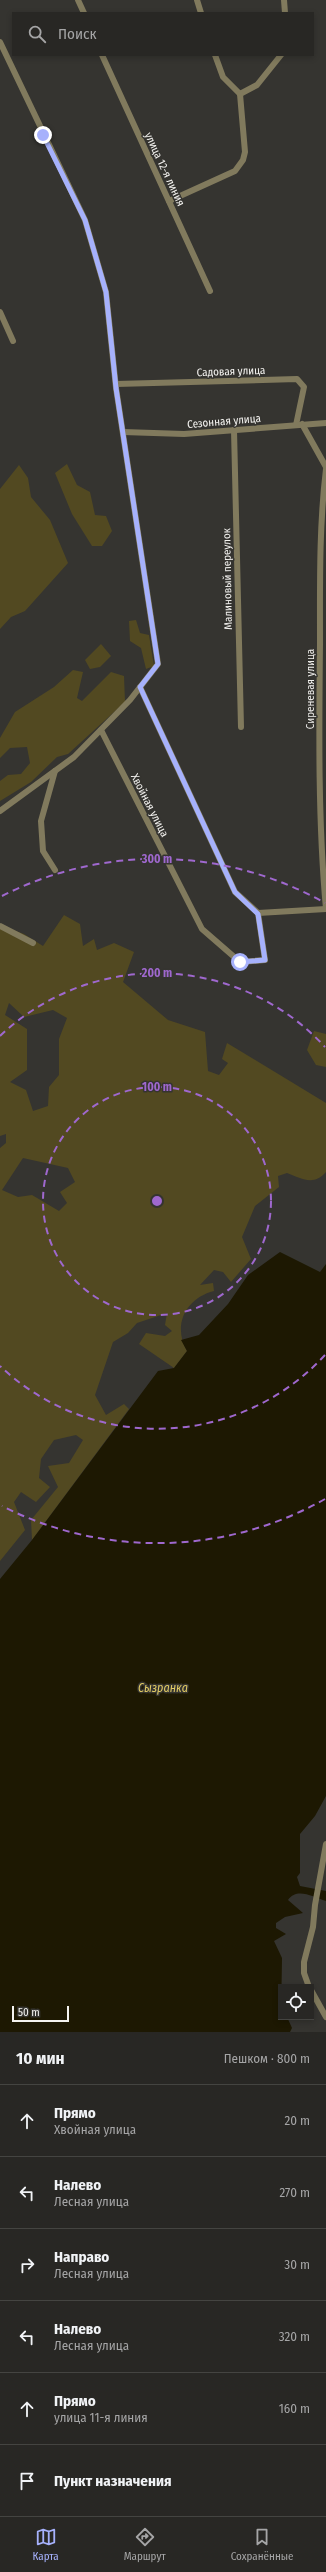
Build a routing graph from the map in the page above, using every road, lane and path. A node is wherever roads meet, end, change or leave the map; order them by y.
1 (78, 0) edge
2 (197, 0) edge
3 (284, 0) edge
4 (84, 12) edge
5 (201, 12) edge
6 (285, 12) edge
7 (0, 42) edge
8 (102, 56) edge
9 (215, 56) edge
10 (280, 56) edge
11 (240, 94) junction
12 (169, 201) junction
13 (210, 291) dead end
14 (0, 312) edge
15 (13, 341) dead end
16 (116, 384) junction
17 (326, 423) edge
18 (299, 425) junction
19 (234, 430) junction
20 (123, 432) junction
21 (326, 468) edge
22 (140, 687) junction
23 (241, 727) dead end
24 (101, 730) junction
25 (55, 771) junction
26 (0, 811) edge
27 (55, 870) dead end
28 (326, 909) edge
29 (258, 914) junction
30 (0, 926) edge
31 (33, 943) dead end
32 (326, 1844) edge
33 (326, 1875) edge
34 (319, 1885) junction
35 (308, 1984) edge
36 (314, 1995) edge
37 (326, 2016) edge

1 - 4 street
2 - 5 street
3 - 6 street
7 - 16 street
8 - 12 street, улица 12-я линия
9 - 11 street
10 - 11 street
11 - 12 street
12 - 13 street, улица 12-я линия
14 - 15 street
16 - 18 street, Садовая улица
16 - 20 street
17 - 18 street, Сезонная улица
18 - 19 street, Сезонная улица
18 - 21 street
19 - 20 street, Сезонная улица
19 - 23 street, Малиновый переулок
20 - 22 street
21 - 28 street, Сиреневая улица
22 - 24 street
22 - 29 street
24 - 25 street
24 - 29 street, Хвойная улица
25 - 26 street
25 - 27 street
28 - 29 street
30 - 31 street
32 - 34 street
33 - 34 street
34 - 35 street
36 - 37 street

